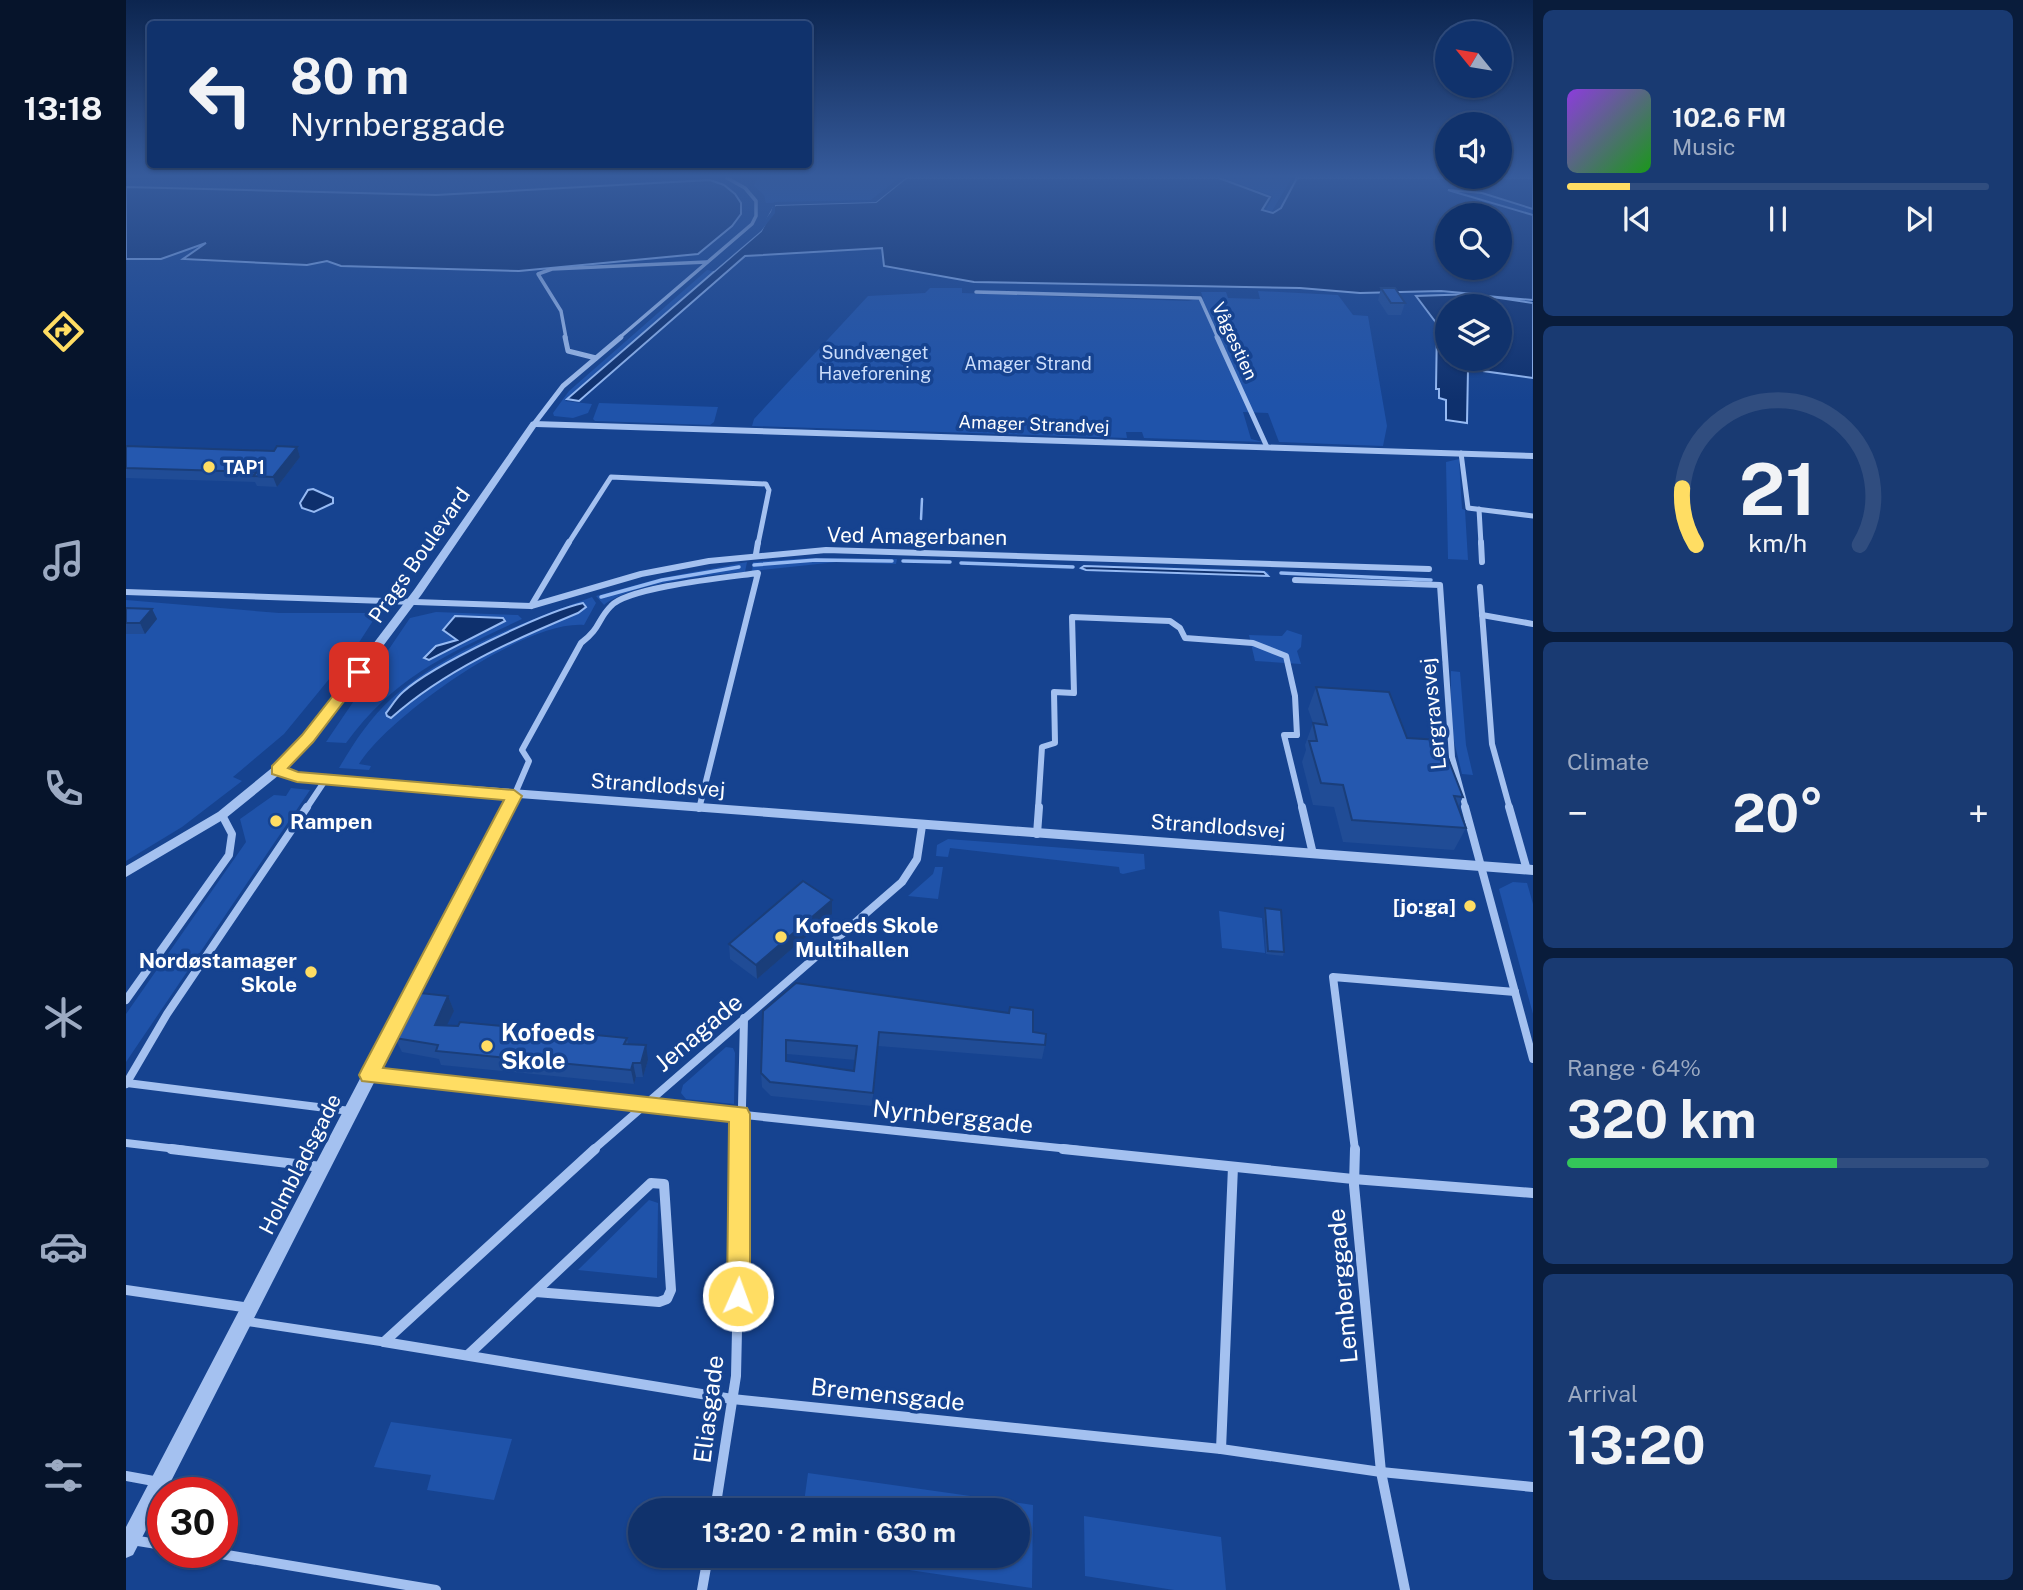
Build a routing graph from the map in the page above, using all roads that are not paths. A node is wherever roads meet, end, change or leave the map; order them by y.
1 (719, 252) edge
2 (707, 262) junction
3 (976, 292) dead end
4 (596, 358) junction
5 (534, 424) junction
6 (563, 425) junction
7 (1267, 447) junction
8 (1461, 453) junction
9 (1533, 456) edge
10 (503, 468) junction
11 (1479, 509) junction
12 (1533, 516) edge
13 (756, 554) junction
14 (1482, 562) dead end
15 (1429, 569) dead end
16 (1295, 580) dead end
17 (1480, 587) dead end
18 (126, 592) edge
19 (410, 602) junction
20 (531, 606) junction
21 (1482, 615) junction
22 (1533, 624) edge
23 (277, 770) junction
24 (326, 779) junction
25 (514, 796) junction
26 (699, 809) junction
27 (222, 815) junction
28 (922, 826) junction
29 (1037, 834) junction
30 (1313, 854) junction
31 (1483, 866) junction
32 (1530, 870) edge
33 (126, 872) edge
34 (1515, 992) junction
35 (126, 1000) edge
36 (744, 1018) junction
37 (1533, 1059) edge
38 (369, 1075) junction
39 (126, 1083) edge
40 (643, 1104) junction
41 (351, 1111) junction
42 (740, 1114) junction
43 (126, 1143) edge
44 (1233, 1167) junction
45 (322, 1168) junction
46 (1353, 1179) junction
47 (1533, 1193) edge
48 (126, 1290) edge
49 (536, 1292) junction
50 (246, 1314) junction
51 (384, 1342) junction
52 (468, 1355) junction
53 (732, 1399) junction
54 (1221, 1449) junction
55 (1381, 1472) junction
56 (126, 1476) edge
57 (163, 1477) edge
58 (147, 1480) edge
59 (1533, 1487) edge
60 (717, 1498) edge
61 (147, 1507) edge
62 (128, 1543) edge
63 (147, 1544) edge
64 (238, 1557) edge
65 (706, 1568) edge
66 (436, 1590) edge
67 (702, 1590) edge
68 (1405, 1590) edge

1 - 2 street
2 - 4 street
2 - 4 street
3 - 7 street, Vågestien
4 - 5 street
5 - 6 street, Amager Strandvej
5 - 10 street, Prags Boulevard
6 - 7 street, Amager Strandvej
6 - 10 street
7 - 8 street, Amager Strandvej
8 - 9 street, Amager Strandvej
8 - 11 street
10 - 19 street, Prags Boulevard
11 - 12 street
11 - 14 street
13 - 15 street, Ved Amagerbanen
13 - 20 street, Ved Amagerbanen
13 - 20 street
16 - 31 street, Lergravsvej
17 - 21 street
18 - 19 street, Ved Amagerbanen
19 - 20 street, Ved Amagerbanen
19 - 23 street, Prags Boulevard
21 - 22 street
21 - 32 street
23 - 24 street, Strandlodsvej
23 - 27 street, Prags Boulevard
24 - 25 street, Strandlodsvej
24 - 39 street
25 - 26 street, Strandlodsvej
25 - 26 street, Holmbladsgade
25 - 38 street, Holmbladsgade
26 - 28 street, Strandlodsvej
27 - 33 street, Prags Boulevard
27 - 35 street
28 - 29 street, Strandlodsvej
28 - 36 street, Jenagade
29 - 30 street, Strandlodsvej
29 - 30 street, Strandlodsvej
30 - 31 street, Strandlodsvej
31 - 32 street, Strandlodsvej
31 - 34 street, Lergravsvej
34 - 37 street, Lergravsvej
34 - 46 street, Lemberggade
36 - 40 street, Jenagade
36 - 42 street, Eliasgade
38 - 40 street, Nyrnberggade
38 - 41 street, Holmbladsgade
39 - 41 street
40 - 42 street, Nyrnberggade
40 - 51 street, Jenagade
41 - 45 street, Holmbladsgade
42 - 44 street, Nyrnberggade
42 - 53 street, Eliasgade
43 - 45 street
44 - 46 street, Nyrnberggade
44 - 54 street
45 - 50 street, Holmbladsgade
46 - 47 street, Nyrnberggade
46 - 55 street, Lemberggade
48 - 50 street
49 - 49 street
49 - 52 street
50 - 51 street, Bremensgade
50 - 57 street, Holmbladsgade
51 - 52 street, Bremensgade
52 - 53 street, Bremensgade
53 - 54 street, Bremensgade
53 - 60 street, Eliasgade
54 - 55 street, Bremensgade
55 - 59 street, Bremensgade
55 - 68 street, Lemberggade
56 - 58 street
61 - 62 street, Holmbladsgade
62 - 63 street
64 - 66 street
65 - 67 street

